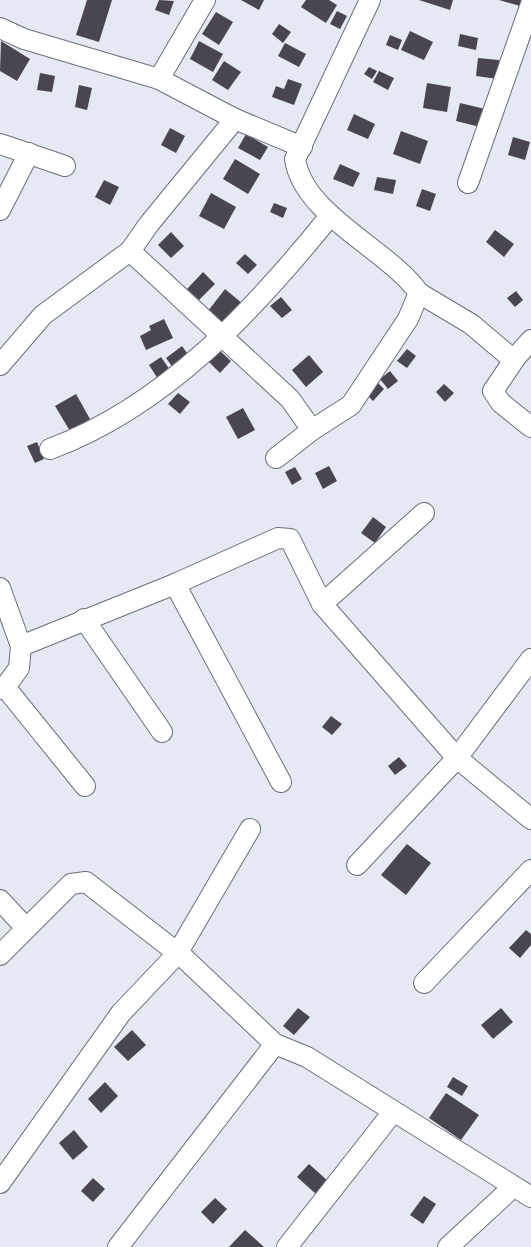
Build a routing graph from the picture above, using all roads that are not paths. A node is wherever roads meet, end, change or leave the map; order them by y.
1 (205, 0) edge
2 (370, 0) edge
3 (531, 4) edge
4 (0, 28) edge
5 (159, 78) junction
6 (235, 119) junction
7 (0, 144) edge
8 (302, 147) junction
9 (28, 153) junction
10 (65, 166) dead end
11 (468, 183) dead end
12 (0, 210) edge
13 (330, 216) junction
14 (130, 251) junction
15 (419, 293) junction
16 (222, 336) junction
17 (531, 340) edge
18 (516, 357) junction
19 (0, 365) edge
20 (531, 427) edge
21 (312, 430) junction
22 (50, 449) dead end
23 (276, 458) dead end
24 (424, 513) dead end
25 (175, 584) junction
26 (0, 588) edge
27 (321, 604) junction
28 (84, 619) junction
29 (21, 646) junction
30 (531, 659) edge
31 (3, 688) edge
32 (162, 732) dead end
33 (457, 758) junction
34 (281, 782) dead end
35 (85, 786) dead end
36 (531, 819) edge
37 (250, 829) dead end
38 (357, 865) dead end
39 (531, 870) edge
40 (0, 900) edge
41 (26, 928) junction
42 (177, 954) junction
43 (0, 955) edge
44 (424, 983) dead end
45 (275, 1044) junction
46 (393, 1112) junction
47 (0, 1183) edge
48 (513, 1187) junction
49 (531, 1197) edge
50 (118, 1247) edge
51 (287, 1247) edge
52 (448, 1247) edge

1 - 5 street
2 - 8 street
3 - 11 street
4 - 5 street
5 - 6 street
6 - 8 street
6 - 14 street
7 - 9 street
8 - 13 street
9 - 10 street
9 - 12 street
13 - 15 street
13 - 16 street
14 - 16 street
14 - 19 street
15 - 18 street
15 - 21 street
16 - 21 street
16 - 22 street
17 - 18 street
18 - 20 street
21 - 23 street
24 - 27 street
25 - 27 street
25 - 28 street
25 - 34 street
26 - 29 street
27 - 33 street
28 - 29 street
28 - 32 street
29 - 31 street
30 - 33 street
31 - 35 street
33 - 36 street
33 - 38 street
37 - 42 street
39 - 44 street
40 - 41 street
41 - 42 street
41 - 43 street
42 - 45 street
42 - 47 street
45 - 46 street
45 - 50 street
46 - 48 street
46 - 51 street
48 - 49 street
48 - 52 street

